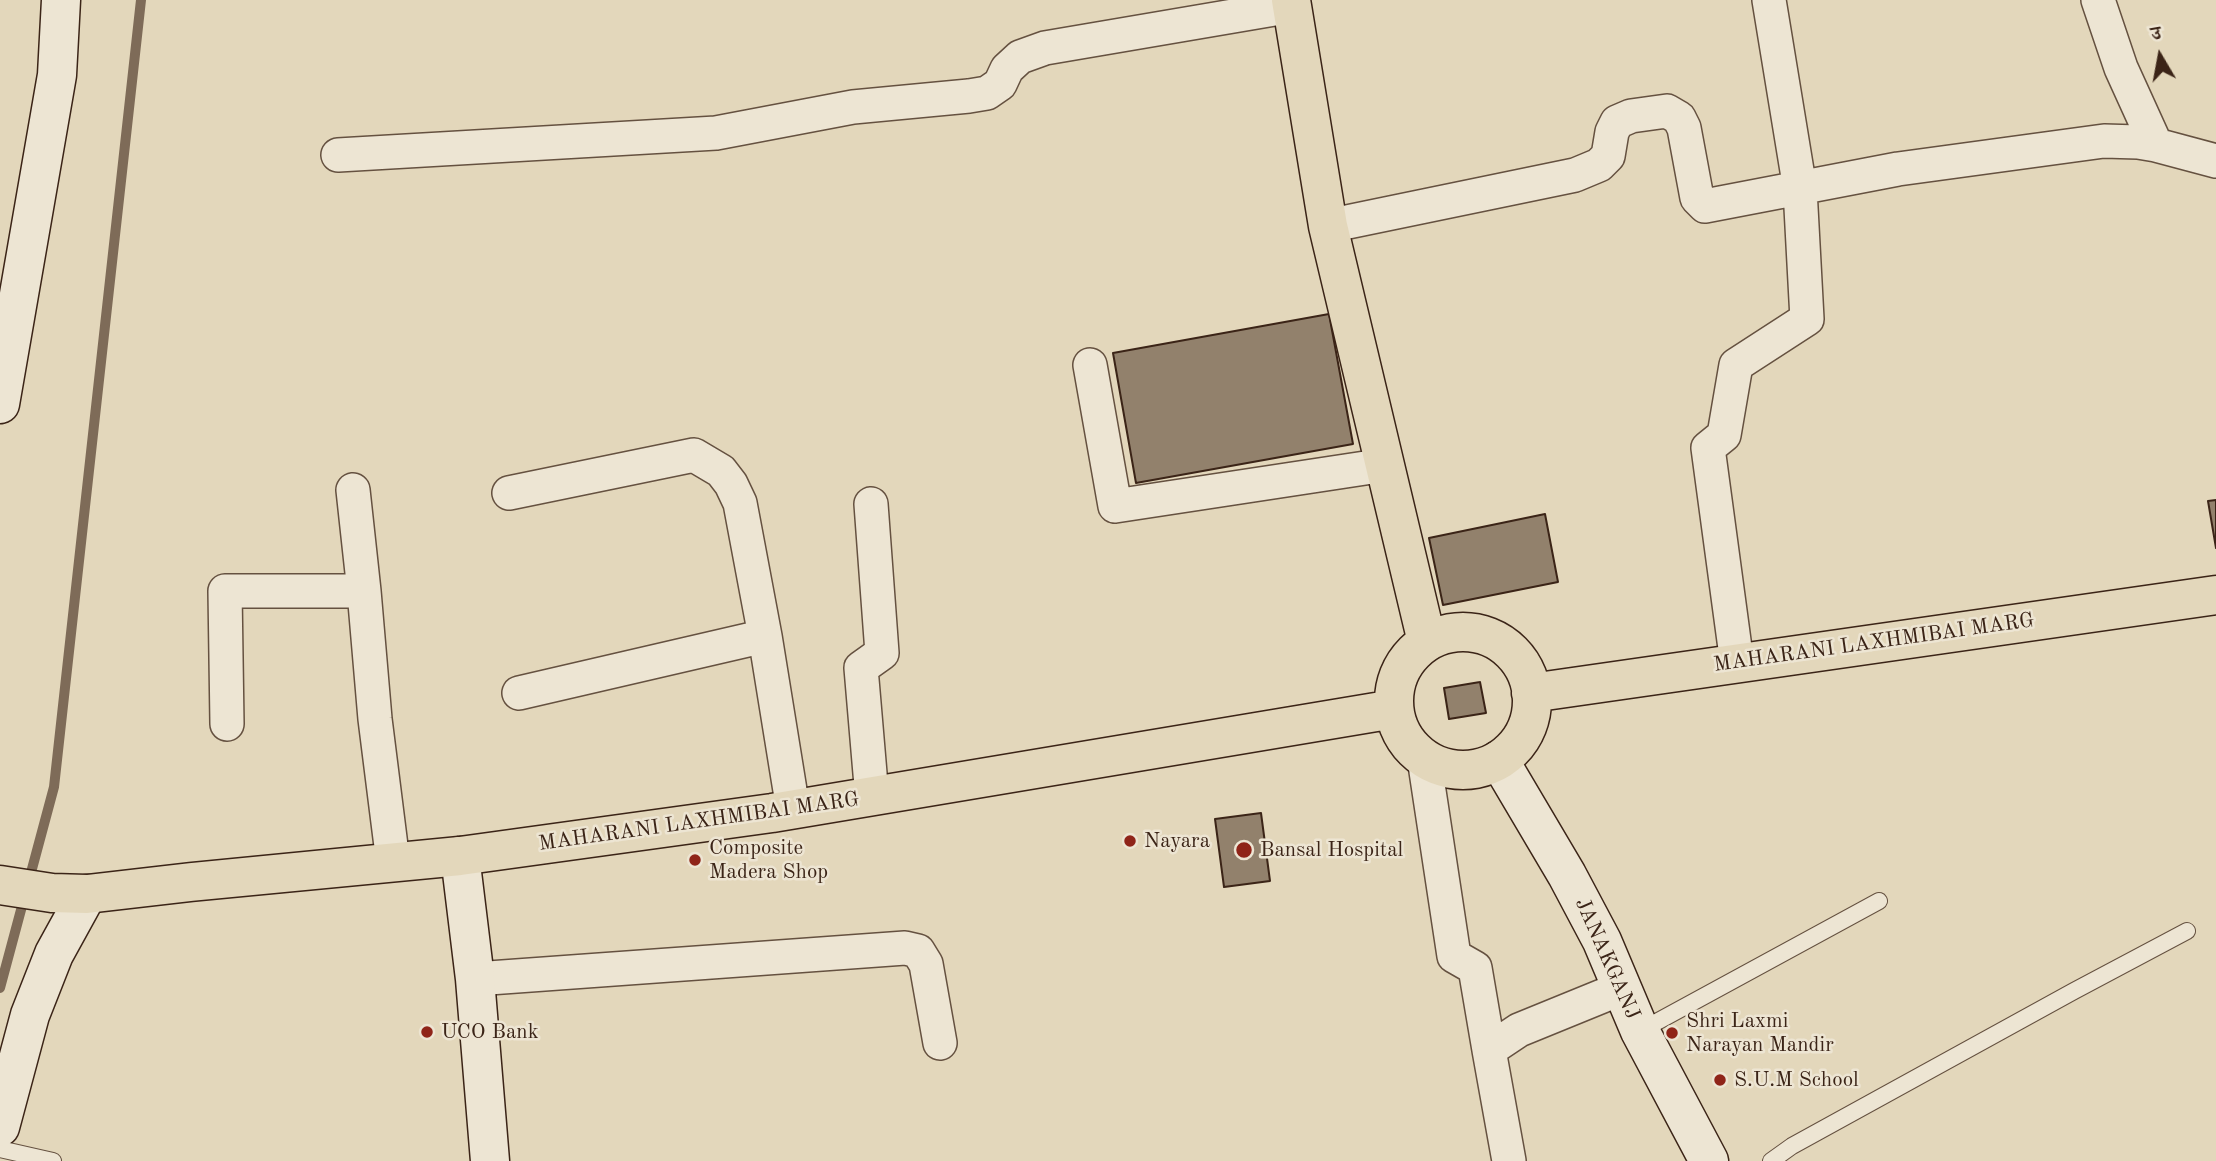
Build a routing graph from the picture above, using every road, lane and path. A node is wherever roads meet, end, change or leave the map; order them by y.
1 (61, 0) edge
2 (1769, 0) edge
3 (2098, 0) edge
4 (1292, 3) edge
5 (2156, 145) junction
6 (338, 155) dead end
7 (2216, 161) edge
8 (1800, 188) junction
9 (1328, 226) junction
10 (1090, 365) dead end
11 (0, 404) edge
12 (1385, 465) junction
13 (353, 490) dead end
14 (509, 493) dead end
15 (871, 504) dead end
16 (364, 591) junction
17 (2216, 595) edge
18 (765, 636) junction
19 (1427, 642) junction
20 (1737, 663) junction
21 (519, 693) dead end
22 (1531, 693) junction
23 (1394, 709) junction
24 (228, 724) dead end
25 (1424, 758) junction
26 (1499, 760) junction
27 (872, 797) junction
28 (793, 809) junction
29 (460, 856) junction
30 (393, 862) junction
31 (0, 885) edge
32 (70, 893) junction
33 (1878, 901) dead end
34 (2187, 931) dead end
35 (475, 979) junction
36 (1622, 988) junction
37 (1640, 1031) junction
38 (940, 1043) dead end
39 (1489, 1050) junction
40 (0, 1127) edge
41 (0, 1149) edge
42 (53, 1161) edge
43 (490, 1161) edge
44 (1508, 1161) edge
45 (1709, 1161) edge
46 (1771, 1161) edge

1 - 11 street
2 - 8 street
3 - 5 street
4 - 6 street
4 - 9 main road
5 - 7 street
5 - 8 street
8 - 9 street
8 - 20 street
9 - 12 main road
10 - 12 street
12 - 19 main road
13 - 16 street
14 - 18 street
15 - 27 street
16 - 24 street
16 - 30 street
17 - 20 main road, MAHARANI LAXHMIBAI MARG
18 - 21 street
18 - 28 street
19 - 22 main road
19 - 23 main road
20 - 22 main road, MAHARANI LAXHMIBAI MARG
22 - 26 main road
23 - 25 main road
23 - 27 main road, MAHARANI LAXHMIBAI MARG
25 - 26 main road
25 - 39 street
26 - 36 street, JANAKGANJ
27 - 28 main road, MAHARANI LAXHMIBAI MARG
28 - 29 main road, MAHARANI LAXHMIBAI MARG
29 - 30 main road, MAHARANI LAXHMIBAI MARG
29 - 35 street
30 - 32 main road, MAHARANI LAXHMIBAI MARG
31 - 32 main road, MAHARANI LAXHMIBAI MARG
32 - 40 street
33 - 37 lane
34 - 46 lane
35 - 38 street
35 - 43 street
36 - 37 street, JANAKGANJ
36 - 39 street
37 - 45 street, JANAKGANJ
39 - 44 street
41 - 42 lane

